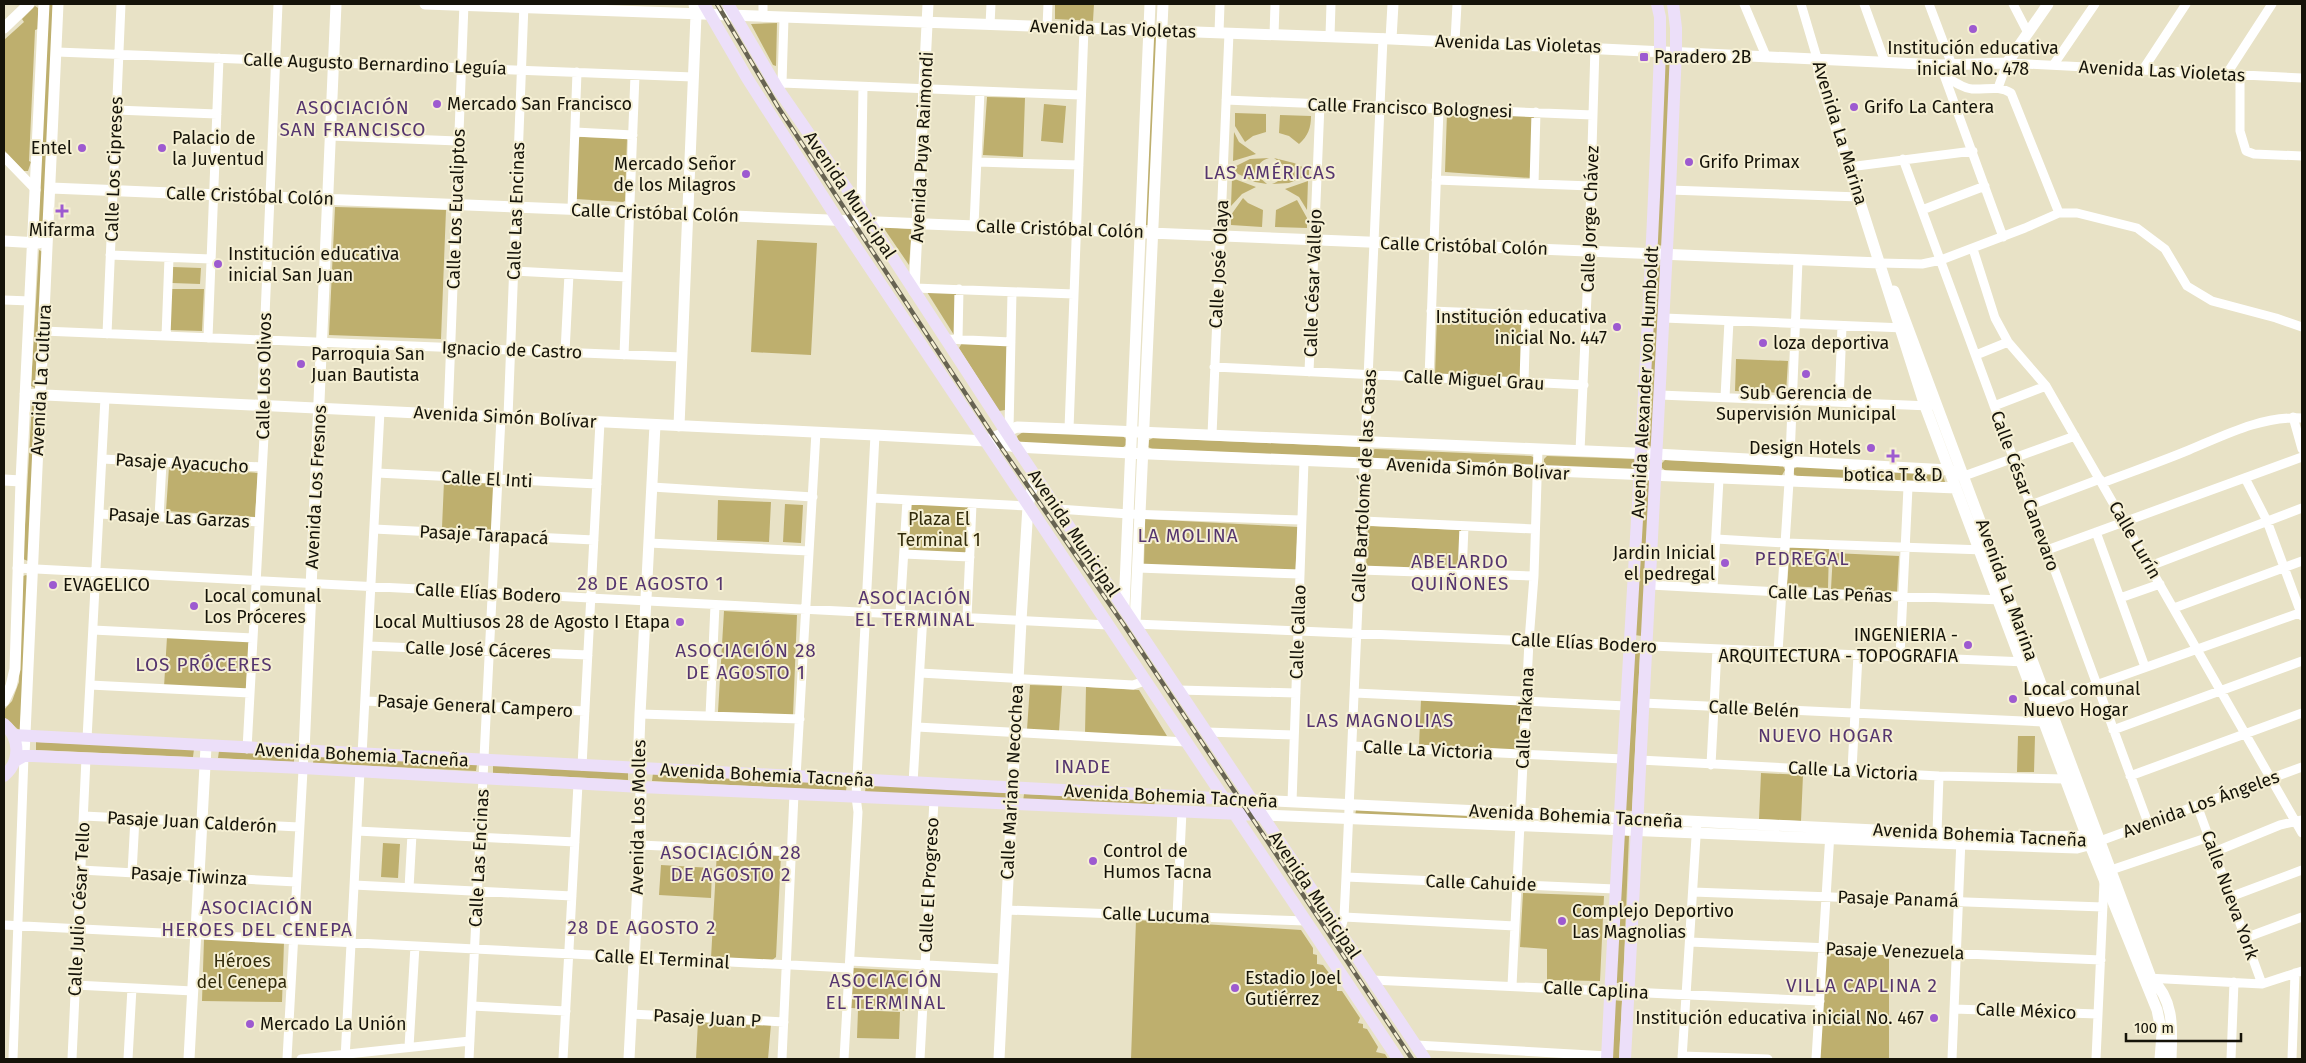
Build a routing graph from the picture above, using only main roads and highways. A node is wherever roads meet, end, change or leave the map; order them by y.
1 (704, 4) edge
2 (728, 4) edge
3 (1657, 4) edge
4 (1673, 4) edge
5 (4, 724) edge
6 (19, 735) junction
7 (14, 765) edge
8 (4, 786) edge
9 (1165, 796) junction
10 (1224, 799) junction
11 (1252, 800) junction
12 (1165, 810) junction
13 (1234, 814) junction
14 (1262, 815) junction
15 (1608, 1058) edge
16 (1398, 1059) edge
17 (1425, 1059) edge
18 (1625, 1059) edge

1 - 10 main road, Avenida Municipal
2 - 11 main road, Avenida Municipal
3 - 15 main road, Avenida Alexander von Humboldt
4 - 18 main road, Avenida Alexander von Humboldt
5 - 6 main road
6 - 7 main road
6 - 9 main road, Avenida Bohemia Tacneña
7 - 8 main road
7 - 12 main road, Avenida Bohemia Tacneña
9 - 10 main road, Avenida Bohemia Tacneña
9 - 12 main road
10 - 11 main road, Avenida Bohemia Tacneña
10 - 13 main road, Avenida Municipal
11 - 14 main road, Avenida Municipal
12 - 13 main road, Avenida Bohemia Tacneña
13 - 14 main road, Avenida Bohemia Tacneña
13 - 16 main road, Avenida Municipal
14 - 17 main road, Avenida Municipal

